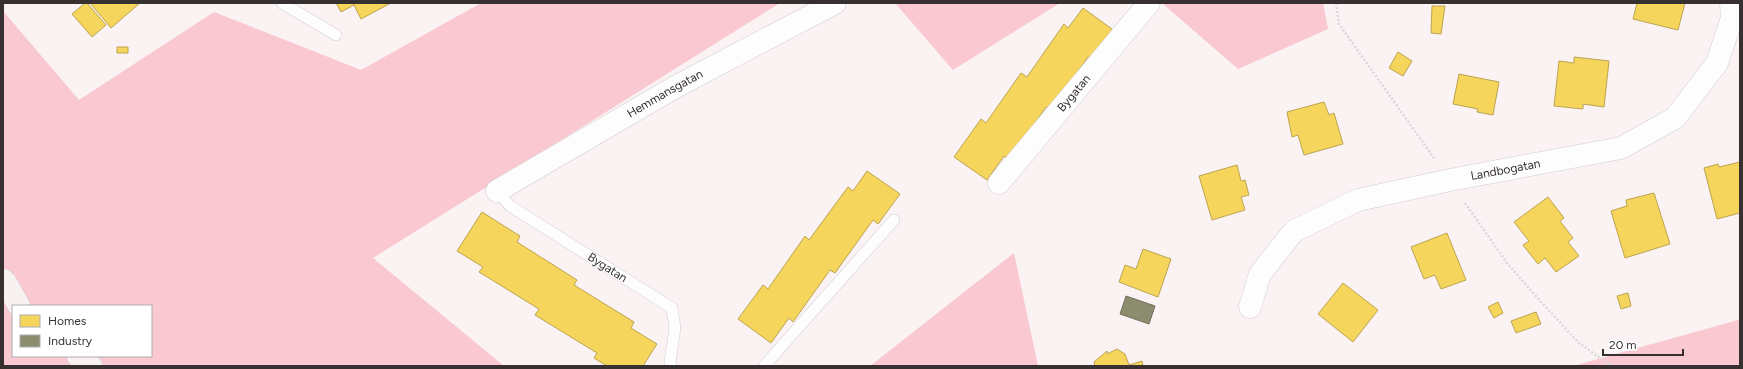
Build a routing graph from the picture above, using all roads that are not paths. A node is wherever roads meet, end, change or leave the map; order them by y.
1 (282, 3) edge
2 (835, 3) edge
3 (1149, 3) edge
4 (1731, 3) edge
5 (336, 35) dead end
6 (999, 183) dead end
7 (497, 190) joint
8 (894, 220) dead end
9 (3, 280) edge
10 (18, 305) edge
11 (1250, 307) dead end
12 (79, 357) edge
13 (91, 366) edge
14 (671, 366) edge
15 (764, 366) edge

1 - 5 lane
2 - 7 street, Hemmansgatan
3 - 6 street, Bygatan
4 - 11 street, Landbogatan
7 - 14 lane, Bygatan
8 - 15 lane
9 - 10 main road
12 - 13 main road

